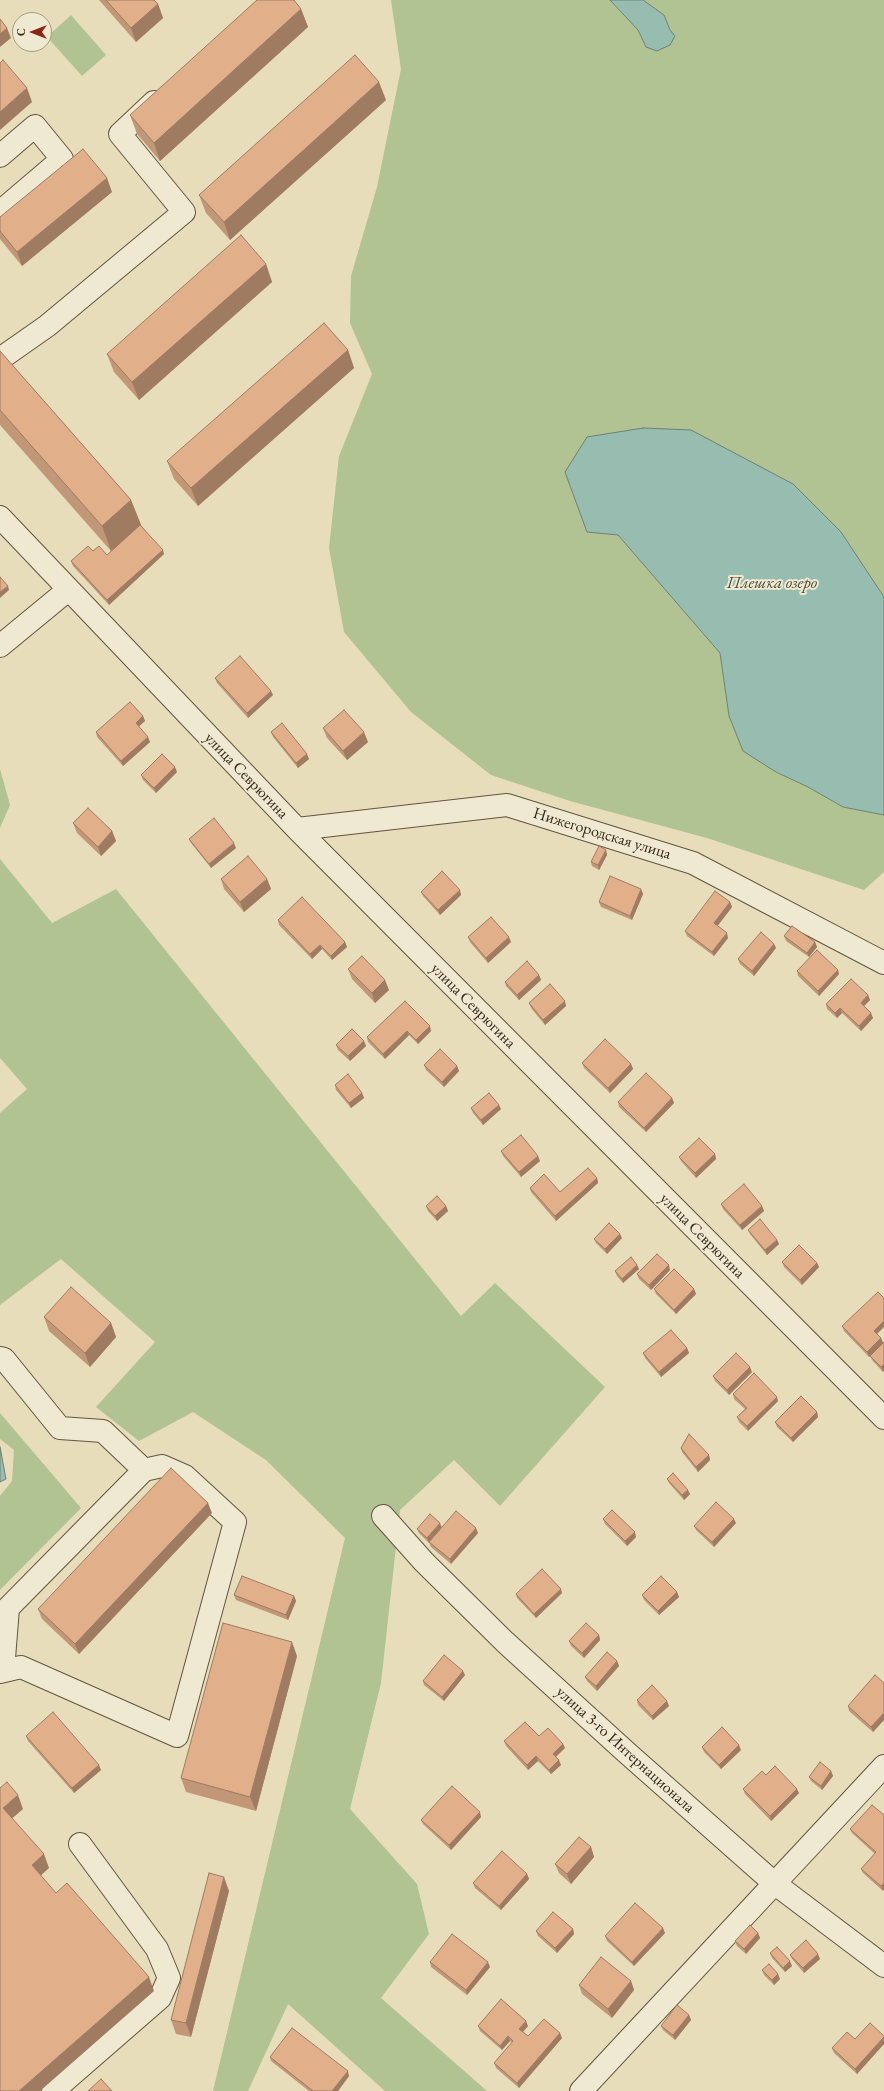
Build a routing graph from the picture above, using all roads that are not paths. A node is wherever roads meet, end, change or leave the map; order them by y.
1 (166, 91) edge
2 (0, 156) edge
3 (0, 212) edge
4 (0, 359) edge
5 (0, 517) edge
6 (68, 590) junction
7 (0, 646) edge
8 (296, 829) junction
9 (884, 963) edge
10 (0, 1358) edge
11 (884, 1418) edge
12 (144, 1470) junction
13 (384, 1516) dead end
14 (1, 1672) edge
15 (884, 1766) edge
16 (80, 1844) dead end
17 (774, 1883) junction
18 (884, 1966) edge
19 (53, 2091) edge
20 (581, 2091) edge

1 - 4 street
2 - 3 street
5 - 6 street, улица Севрюгина
6 - 7 street
6 - 8 street, улица Севрюгина
8 - 9 street, Нижегородская улица
8 - 11 street, улица Севрюгина
10 - 12 street
12 - 14 street
12 - 14 street
13 - 17 street, улица 3-го Интернационала
15 - 17 street
16 - 19 street
17 - 18 street, улица 3-го Интернационала
17 - 20 street

